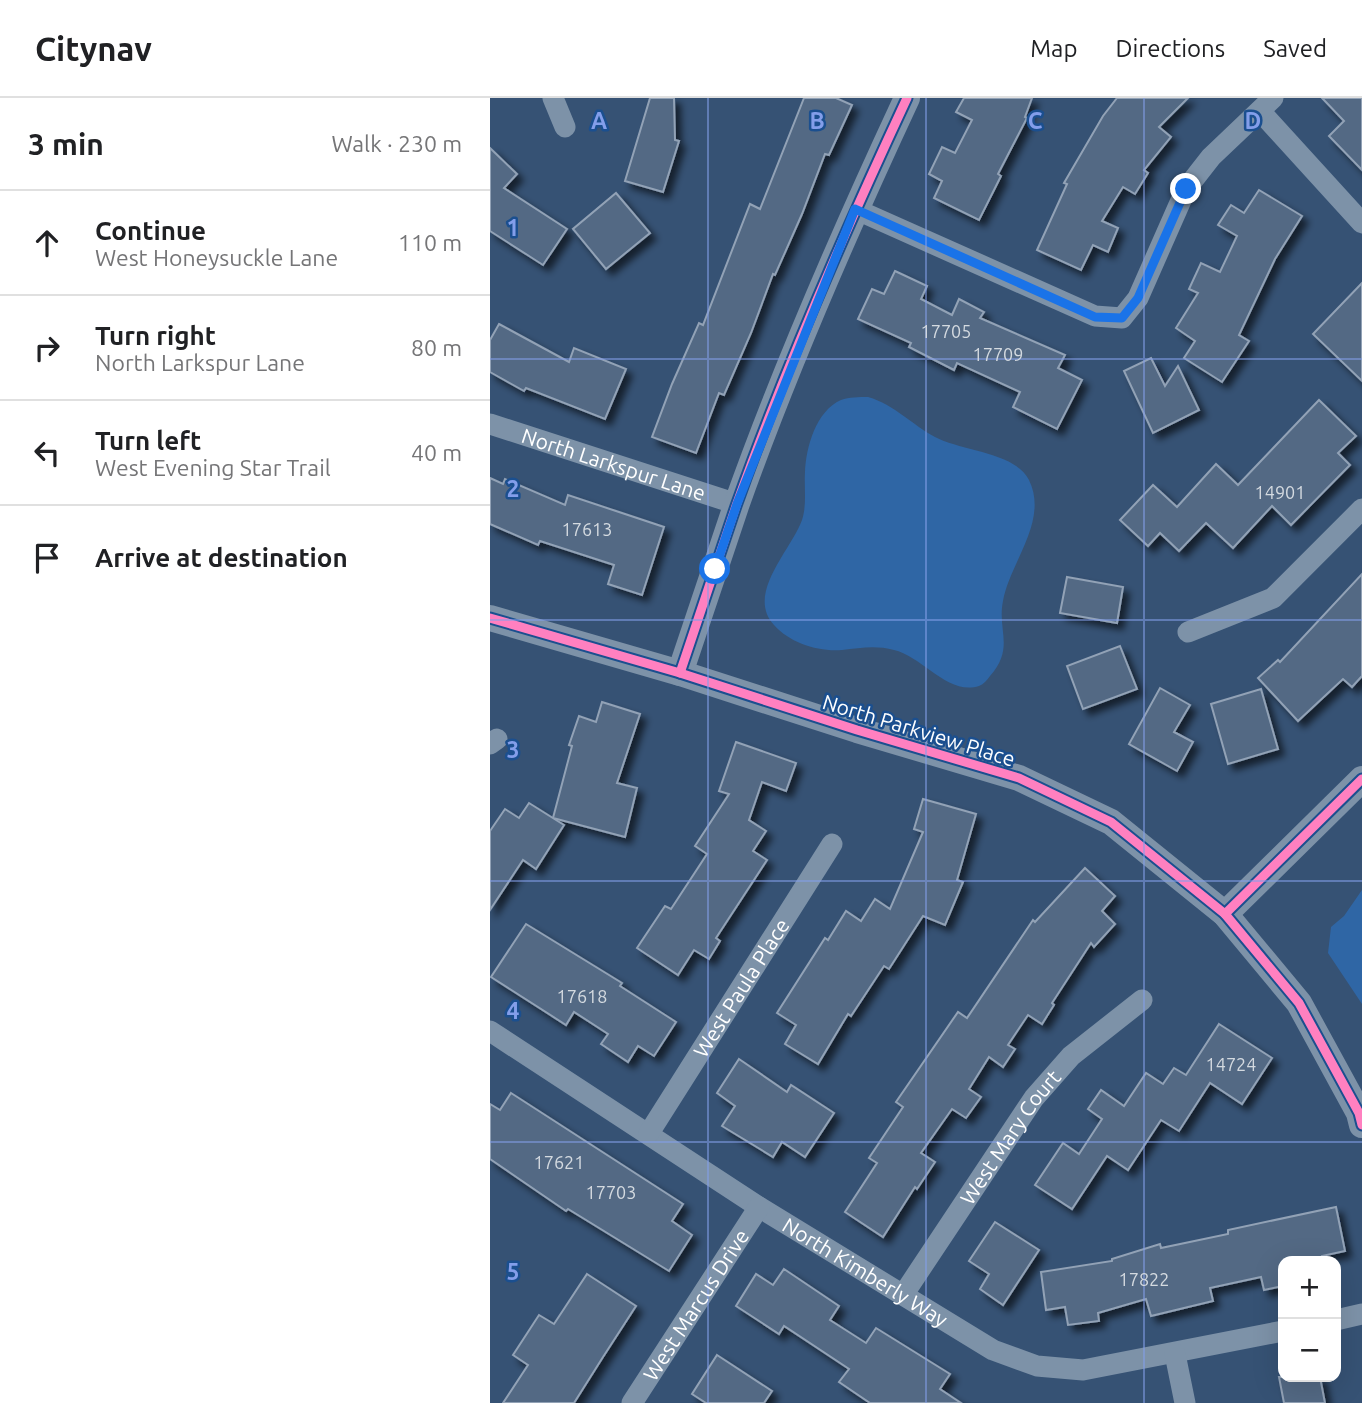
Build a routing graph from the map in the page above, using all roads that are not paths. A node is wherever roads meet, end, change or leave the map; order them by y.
1 (553, 98) edge
2 (906, 98) edge
3 (1267, 104) edge
4 (565, 127) dead end
5 (855, 209) junction
6 (1362, 223) edge
7 (490, 424) edge
8 (737, 504) junction
9 (1362, 509) edge
10 (490, 618) edge
11 (1188, 632) dead end
12 (680, 673) junction
13 (1362, 779) edge
14 (832, 844) dead end
15 (1225, 914) junction
16 (1142, 1000) dead end
17 (490, 1031) edge
18 (1362, 1125) edge
19 (649, 1133) junction
20 (759, 1207) junction
21 (903, 1295) junction
22 (1362, 1314) edge
23 (1340, 1319) edge
24 (1278, 1332) edge
25 (1175, 1354) junction
26 (632, 1403) edge
27 (1185, 1403) edge

1 - 4 street
2 - 5 street
3 - 5 street
3 - 6 street
5 - 8 street
7 - 8 street, North Larkspur Lane
8 - 12 street
9 - 11 street
10 - 12 street, North Parkview Place
12 - 15 street, North Parkview Place
13 - 15 street
14 - 19 street, West Paula Place
15 - 18 street, North Parkview Place
16 - 21 street, West Mary Court
17 - 19 street, North Kimberly Way
19 - 20 street, North Kimberly Way
20 - 21 street, North Kimberly Way
20 - 26 street, West Marcus Drive
21 - 25 street, North Kimberly Way
22 - 23 street
24 - 25 street, North Kimberly Way
25 - 27 street

